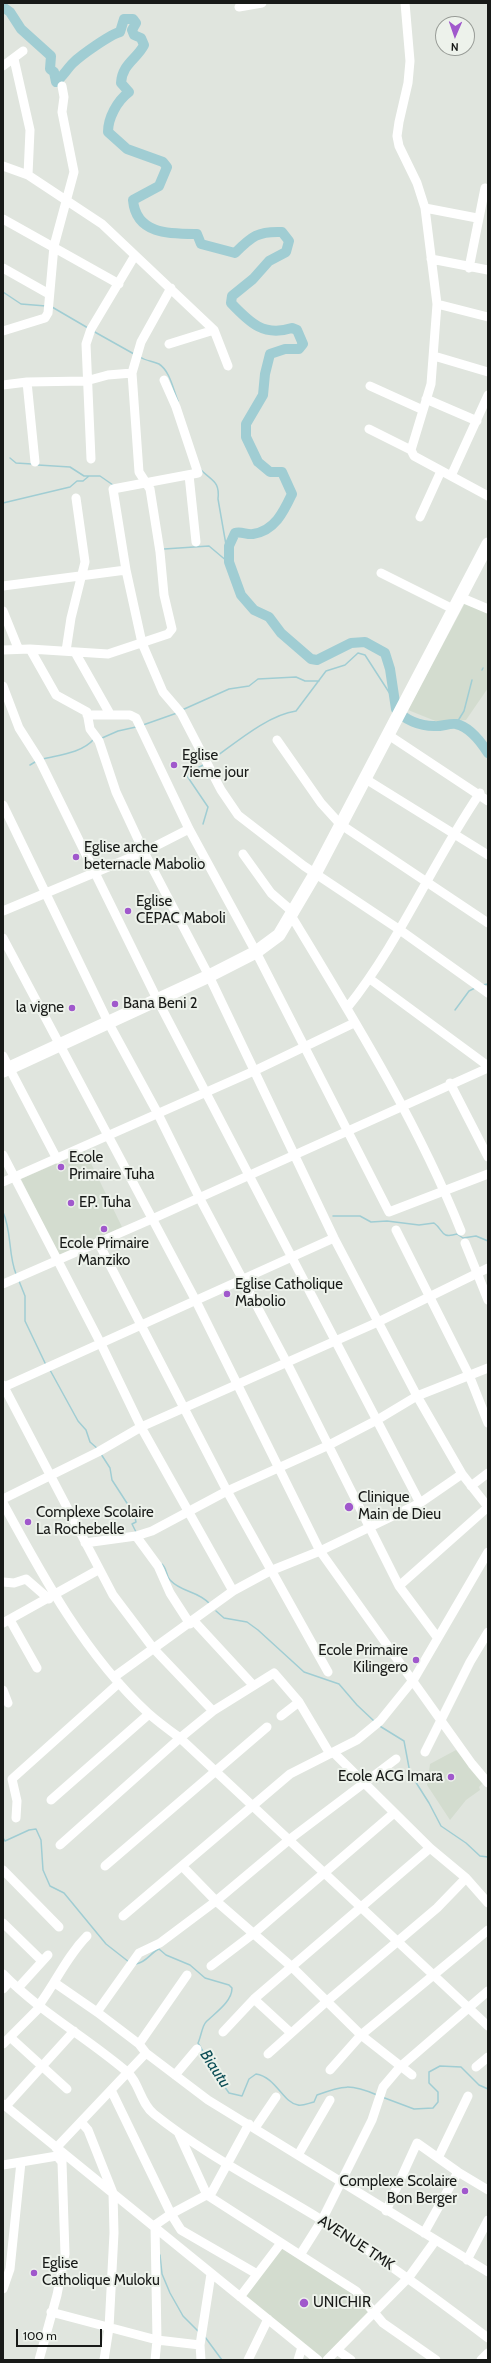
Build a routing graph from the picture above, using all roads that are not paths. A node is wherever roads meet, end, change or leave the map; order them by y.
1 (262, 3) edge
2 (405, 3) edge
3 (239, 7) dead end
4 (23, 51) dead end
5 (14, 59) junction
6 (3, 66) edge
7 (62, 86) dead end
8 (3, 166) edge
9 (28, 175) junction
10 (484, 188) dead end
11 (65, 200) junction
12 (425, 208) junction
13 (477, 218) junction
14 (3, 220) edge
15 (54, 246) junction
16 (134, 257) junction
17 (431, 259) junction
18 (3, 268) edge
19 (469, 268) junction
20 (488, 270) edge
21 (119, 284) junction
22 (171, 288) junction
23 (49, 302) junction
24 (437, 304) junction
25 (488, 317) edge
26 (214, 330) junction
27 (3, 331) edge
28 (169, 344) dead end
29 (434, 356) junction
30 (228, 366) dead end
31 (488, 372) edge
32 (132, 373) junction
33 (164, 380) dead end
34 (86, 381) junction
35 (27, 382) junction
36 (3, 385) edge
37 (370, 386) dead end
38 (488, 395) edge
39 (426, 399) junction
40 (423, 410) junction
41 (477, 421) junction
42 (369, 430) dead end
43 (411, 450) junction
44 (91, 459) dead end
45 (35, 462) dead end
46 (441, 471) junction
47 (188, 475) junction
48 (451, 476) junction
49 (146, 484) junction
50 (488, 496) edge
51 (76, 498) dead end
52 (420, 516) dead end
53 (196, 542) dead end
54 (488, 544) edge
55 (126, 570) junction
56 (381, 572) dead end
57 (83, 575) junction
58 (3, 586) edge
59 (458, 604) junction
60 (488, 609) edge
61 (3, 611) edge
62 (142, 643) junction
63 (18, 648) junction
64 (30, 649) junction
65 (3, 650) edge
66 (66, 651) junction
67 (76, 654) junction
68 (3, 686) edge
69 (110, 714) junction
70 (87, 715) junction
71 (387, 734) junction
72 (277, 740) dead end
73 (364, 778) junction
74 (480, 793) junction
75 (488, 801) edge
76 (3, 805) edge
77 (340, 824) junction
78 (189, 829) junction
79 (454, 832) junction
80 (144, 852) junction
81 (243, 854) dead end
82 (488, 855) edge
83 (96, 873) junction
84 (315, 874) junction
85 (426, 880) junction
86 (47, 893) junction
87 (3, 910) edge
88 (293, 915) junction
89 (488, 923) edge
90 (400, 930) junction
91 (3, 938) edge
92 (256, 952) junction
93 (209, 976) junction
94 (370, 979) junction
95 (488, 994) edge
96 (157, 999) junction
97 (347, 1008) junction
98 (108, 1022) junction
99 (354, 1023) junction
100 (60, 1044) junction
101 (303, 1047) junction
102 (3, 1056) edge
103 (488, 1067) edge
104 (6, 1070) edge
105 (254, 1071) junction
106 (450, 1083) junction
107 (206, 1091) junction
108 (402, 1107) junction
109 (157, 1112) junction
110 (347, 1132) junction
111 (108, 1136) junction
112 (295, 1154) junction
113 (3, 1155) edge
114 (488, 1157) edge
115 (56, 1159) junction
116 (488, 1174) edge
117 (250, 1176) junction
118 (14, 1177) junction
119 (3, 1182) edge
120 (445, 1192) junction
121 (199, 1197) junction
122 (152, 1220) junction
123 (396, 1230) dead end
124 (461, 1231) dead end
125 (334, 1238) junction
126 (98, 1242) junction
127 (465, 1243) dead end
128 (291, 1258) junction
129 (57, 1260) junction
130 (488, 1268) edge
131 (476, 1274) junction
132 (242, 1279) junction
133 (3, 1284) edge
134 (430, 1295) junction
135 (488, 1300) edge
136 (196, 1301) junction
137 (378, 1322) junction
138 (141, 1326) junction
139 (334, 1340) junction
140 (101, 1344) junction
141 (287, 1362) junction
142 (488, 1368) edge
143 (469, 1375) junction
144 (237, 1385) junction
145 (4, 1386) edge
146 (417, 1396) junction
147 (184, 1408) junction
148 (377, 1420) junction
149 (488, 1423) edge
150 (141, 1427) junction
151 (327, 1446) junction
152 (278, 1469) junction
153 (488, 1473) edge
154 (462, 1474) junction
155 (50, 1475) junction
156 (472, 1486) junction
157 (227, 1491) junction
158 (3, 1499) edge
159 (3, 1503) edge
160 (420, 1503) junction
161 (488, 1507) edge
162 (187, 1512) junction
163 (369, 1527) junction
164 (138, 1535) junction
165 (85, 1543) junction
166 (320, 1551) junction
167 (488, 1552) edge
168 (98, 1570) junction
169 (270, 1571) junction
170 (3, 1582) edge
171 (399, 1586) junction
172 (233, 1591) junction
173 (52, 1597) junction
174 (7, 1621) edge
175 (192, 1622) junction
176 (488, 1632) edge
177 (437, 1637) junction
178 (154, 1648) junction
179 (37, 1668) dead end
180 (328, 1672) dead end
181 (414, 1679) junction
182 (117, 1680) junction
183 (253, 1685) junction
184 (3, 1690) edge
185 (299, 1702) junction
186 (8, 1703) dead end
187 (213, 1711) junction
188 (149, 1714) junction
189 (281, 1716) dead end
190 (440, 1719) junction
191 (267, 1727) dead end
192 (180, 1738) junction
193 (425, 1752) dead end
194 (332, 1753) junction
195 (396, 1759) dead end
196 (215, 1771) junction
197 (363, 1783) junction
198 (488, 1783) edge
199 (51, 1800) dead end
200 (252, 1805) junction
201 (394, 1812) junction
202 (16, 1818) dead end
203 (290, 1839) junction
204 (60, 1845) dead end
205 (430, 1848) junction
206 (105, 1866) dead end
207 (182, 1866) junction
208 (3, 1870) edge
209 (324, 1873) junction
210 (466, 1878) junction
211 (216, 1901) junction
212 (488, 1903) edge
213 (360, 1907) junction
214 (123, 1916) dead end
215 (3, 1923) edge
216 (59, 1927) dead end
217 (488, 1930) edge
218 (253, 1934) junction
219 (87, 1936) dead end
220 (398, 1940) junction
221 (211, 1966) dead end
222 (292, 1967) junction
223 (3, 1974) edge
224 (434, 1974) junction
225 (187, 1975) dead end
226 (10, 1981) junction
227 (55, 1983) junction
228 (18, 1988) junction
229 (3, 1989) edge
230 (488, 1991) edge
231 (254, 1999) junction
232 (326, 2002) junction
233 (40, 2006) junction
234 (468, 2008) junction
235 (97, 2012) junction
236 (488, 2026) edge
237 (74, 2031) junction
238 (223, 2032) dead end
239 (291, 2033) junction
240 (361, 2035) junction
241 (10, 2037) junction
242 (3, 2044) edge
243 (139, 2044) junction
244 (197, 2049) dead end
245 (146, 2054) junction
246 (268, 2054) dead end
247 (488, 2057) edge
248 (400, 2066) junction
249 (41, 2067) junction
250 (476, 2068) dead end
251 (330, 2070) dead end
252 (128, 2072) junction
253 (175, 2075) junction
254 (412, 2075) dead end
255 (67, 2089) dead end
256 (111, 2090) junction
257 (276, 2096) dead end
258 (468, 2096) dead end
259 (330, 2100) dead end
260 (5, 2105) edge
261 (81, 2122) junction
262 (252, 2126) junction
263 (180, 2134) junction
264 (57, 2151) junction
265 (298, 2155) junction
266 (438, 2158) junction
267 (21, 2162) junction
268 (229, 2163) junction
269 (3, 2164) edge
270 (458, 2172) junction
271 (341, 2182) junction
272 (488, 2190) edge
273 (113, 2193) junction
274 (207, 2195) junction
275 (386, 2211) junction
276 (171, 2214) junction
277 (322, 2220) junction
278 (488, 2220) edge
279 (155, 2226) junction
280 (424, 2233) junction
281 (435, 2240) junction
282 (281, 2243) junction
283 (300, 2256) junction
284 (467, 2260) junction
285 (488, 2272) edge
286 (211, 2274) junction
287 (257, 2274) junction
288 (409, 2277) junction
289 (3, 2286) edge
290 (240, 2297) junction
291 (51, 2312) junction
292 (374, 2312) junction
293 (268, 2319) junction
294 (109, 2328) junction
295 (202, 2338) junction
296 (488, 2338) edge
297 (157, 2340) junction
298 (302, 2347) junction
299 (337, 2350) junction
300 (488, 2354) edge
301 (39, 2360) edge
302 (104, 2360) edge
303 (155, 2360) edge
304 (200, 2360) edge
305 (248, 2360) edge
306 (298, 2360) edge
307 (318, 2360) edge
308 (327, 2360) edge
309 (351, 2360) edge
310 (436, 2360) edge
311 (481, 2360) edge

1 - 3 street
2 - 12 street
4 - 5 street
5 - 6 street
5 - 9 street
7 - 11 street
8 - 9 street
9 - 11 street
10 - 13 street
11 - 15 street
11 - 16 street
12 - 13 street
12 - 17 street
13 - 19 street
14 - 15 street
15 - 21 street
15 - 23 street
16 - 21 street
16 - 22 street
17 - 19 street
17 - 24 street
18 - 23 street
19 - 20 street
21 - 34 street
22 - 26 street
22 - 32 street
23 - 27 street
24 - 25 street
24 - 29 street
26 - 28 street
26 - 30 street
29 - 31 street
29 - 39 street
32 - 34 street
32 - 49 street
33 - 47 street
34 - 35 street
34 - 44 street
35 - 36 street
35 - 45 street
37 - 40 street
38 - 41 street
39 - 40 street
39 - 41 street
40 - 43 street
41 - 48 street
42 - 43 street
43 - 46 street
46 - 48 street
46 - 52 street
47 - 49 street
47 - 53 street
48 - 50 street
49 - 55 street
49 - 62 street
51 - 57 street
54 - 59 highway
55 - 57 street
55 - 62 street
56 - 59 street
57 - 58 street
57 - 66 street
59 - 60 street
59 - 71 highway
61 - 63 street
62 - 67 street
62 - 84 street
63 - 64 street
63 - 65 street
64 - 66 street
64 - 70 street
66 - 67 street
67 - 69 street
68 - 83 street
69 - 70 street
69 - 78 street
70 - 80 street
71 - 73 highway
71 - 74 street
72 - 77 street
73 - 77 highway
73 - 79 street
74 - 75 street
74 - 79 street
76 - 86 street
77 - 84 highway
77 - 85 street
78 - 80 street
78 - 92 street
79 - 82 street
79 - 85 street
80 - 83 street
80 - 93 street
81 - 88 street
83 - 86 street
83 - 96 street
84 - 88 highway
84 - 90 street
85 - 89 street
85 - 90 street
86 - 87 street
86 - 98 street
88 - 92 highway
88 - 97 street
90 - 94 street
90 - 95 street
91 - 100 street
92 - 93 highway
92 - 101 street
93 - 96 highway
93 - 105 street
94 - 97 street
94 - 103 street
96 - 98 highway
96 - 107 street
97 - 99 street
98 - 100 highway
98 - 109 street
99 - 101 street
99 - 108 street
100 - 104 highway
100 - 111 street
101 - 105 street
101 - 110 street
102 - 104 street
103 - 106 street
104 - 115 street
105 - 107 street
105 - 112 street
106 - 108 street
106 - 114 street
107 - 109 street
107 - 117 street
108 - 110 street
108 - 120 street
109 - 111 street
109 - 121 street
110 - 112 street
110 - 120 street
111 - 115 street
111 - 122 street
112 - 117 street
112 - 125 street
113 - 118 street
115 - 118 street
116 - 120 street
117 - 121 street
117 - 128 street
118 - 119 street
118 - 129 street
120 - 124 street
121 - 122 street
121 - 132 street
122 - 126 street
122 - 136 street
123 - 134 street
125 - 128 street
125 - 137 street
126 - 129 street
126 - 138 street
127 - 131 street
128 - 132 street
128 - 139 street
129 - 133 street
129 - 140 street
130 - 131 street
131 - 134 street
131 - 135 street
132 - 136 street
132 - 141 street
134 - 137 street
134 - 143 street
136 - 138 street
136 - 144 street
137 - 139 street
137 - 146 street
138 - 140 street
138 - 147 street
139 - 141 street
139 - 148 street
140 - 145 street
140 - 150 street
141 - 144 street
141 - 151 street
142 - 143 street
143 - 146 street
143 - 149 street
144 - 147 street
144 - 152 street
145 - 155 street
146 - 148 street
146 - 154 street
147 - 150 street
147 - 157 street
148 - 151 street
148 - 160 street
150 - 155 street
150 - 162 street
151 - 152 street
151 - 163 street
152 - 157 street
152 - 166 street
153 - 156 street
154 - 156 street
154 - 160 street
155 - 158 street
155 - 165 street
156 - 161 street
157 - 162 street
157 - 169 street
159 - 173 street
160 - 163 street
161 - 171 street
162 - 164 street
162 - 172 street
163 - 166 street
163 - 171 street
164 - 165 street
164 - 175 street
165 - 168 street
166 - 169 street
166 - 181 street
167 - 177 street
168 - 173 street
168 - 178 street
169 - 172 street
169 - 180 street
170 - 173 street
171 - 177 street
172 - 175 street
173 - 174 street
173 - 182 street
174 - 179 street
175 - 178 street
175 - 183 street
176 - 190 street
177 - 181 street
178 - 182 street
178 - 187 street
181 - 190 street
181 - 194 street
182 - 188 street
182 - 202 street
183 - 185 street
183 - 187 street
184 - 186 street
185 - 189 street
185 - 194 street
187 - 192 street
188 - 192 street
188 - 199 street
190 - 193 street
190 - 198 street
191 - 196 street
192 - 196 street
192 - 204 street
194 - 197 street
194 - 200 street
195 - 197 street
196 - 200 street
196 - 206 street
197 - 201 street
197 - 203 street
200 - 203 street
200 - 207 street
201 - 205 street
201 - 209 street
203 - 209 street
203 - 211 street
205 - 210 street
205 - 213 street
207 - 211 street
207 - 214 street
208 - 216 street
209 - 213 street
209 - 218 street
210 - 212 street
210 - 220 street
211 - 218 street
211 - 235 street
213 - 220 street
213 - 222 street
215 - 228 street
217 - 224 street
218 - 221 street
218 - 222 street
219 - 227 street
220 - 224 street
220 - 232 street
222 - 231 street
222 - 232 street
223 - 226 street
224 - 234 street
224 - 240 street
225 - 243 street
226 - 228 street
226 - 229 street
227 - 233 street
227 - 235 street
228 - 233 street
230 - 234 street
231 - 238 street
231 - 239 street
232 - 239 street
232 - 240 street
233 - 237 street
233 - 241 street
234 - 236 street
234 - 248 street
235 - 243 street
237 - 249 street
237 - 252 street
239 - 246 street
240 - 248 street
240 - 251 street
241 - 242 street
241 - 249 street
243 - 245 street
244 - 253 street
245 - 252 street
245 - 253 street
247 - 250 street
248 - 254 street
248 - 271 street
249 - 255 street
249 - 260 street
252 - 256 street
252 - 263 street, AVENUE TMK
253 - 262 street
256 - 261 street
256 - 276 street
257 - 262 street
258 - 266 street
259 - 265 street
260 - 264 street
261 - 264 street
261 - 273 street
262 - 265 street
262 - 268 street
263 - 268 street, AVENUE TMK
263 - 274 street
264 - 267 street
264 - 273 street
264 - 291 street
265 - 271 street
266 - 270 street
266 - 275 street
267 - 269 street
267 - 289 street
268 - 274 street
268 - 277 street, AVENUE TMK
270 - 272 street
270 - 280 street
271 - 275 street
271 - 277 street
273 - 279 street
273 - 294 street
274 - 276 street
274 - 282 street
275 - 280 street
276 - 279 street
276 - 287 street
277 - 283 street
277 - 288 street, AVENUE TMK
278 - 284 street
279 - 286 street
279 - 297 street
280 - 281 street
281 - 284 street
281 - 288 street
282 - 283 street
282 - 287 street
283 - 292 street
284 - 285 street
286 - 290 street
286 - 295 street
287 - 290 street
288 - 292 street
288 - 296 street, AVENUE TMK
290 - 293 street
291 - 294 street
291 - 301 street
292 - 299 street
292 - 310 street
293 - 298 street
293 - 305 street
294 - 297 street
294 - 302 street
295 - 297 street
295 - 304 street
297 - 303 street
298 - 306 street
298 - 307 street
299 - 308 street
299 - 309 street
300 - 311 street

